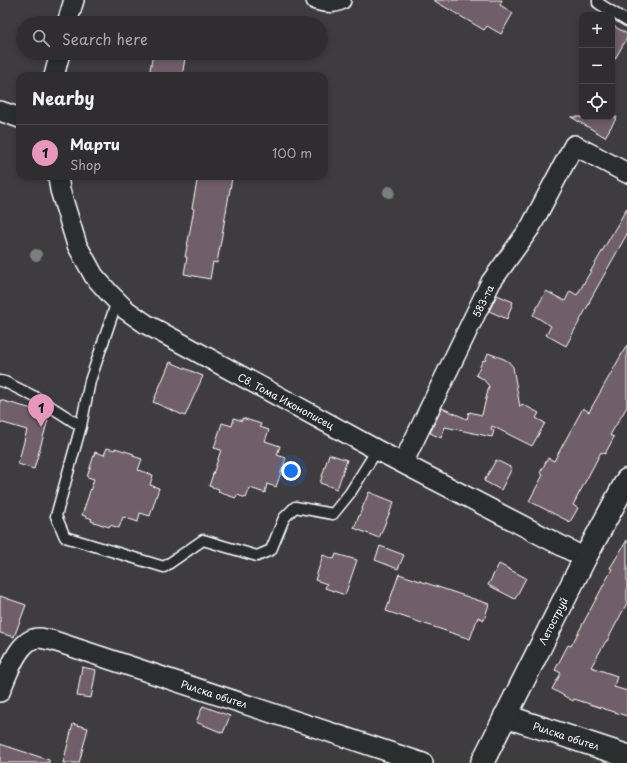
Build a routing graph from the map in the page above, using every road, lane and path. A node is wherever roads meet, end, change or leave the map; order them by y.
1 (74, 0) edge
2 (316, 0) edge
3 (341, 0) edge
4 (598, 0) edge
5 (69, 16) edge
6 (627, 21) edge
7 (58, 60) edge
8 (55, 72) edge
9 (0, 111) edge
10 (16, 117) edge
11 (627, 173) edge
12 (59, 180) edge
13 (117, 302) junction
14 (0, 381) edge
15 (81, 426) junction
16 (377, 450) junction
17 (403, 463) junction
18 (627, 480) edge
19 (585, 558) junction
20 (0, 692) edge
21 (505, 716) junction
22 (627, 756) edge
23 (423, 763) edge
24 (482, 763) edge

1 - 5 street
2 - 3 street
4 - 6 lane
7 - 8 street
9 - 10 street
11 - 17 street, 583-та
12 - 13 street, Св. Тома Иконописец
13 - 15 lane
13 - 16 street, Св. Тома Иконописец
14 - 15 lane
15 - 16 lane
16 - 17 street, Св. Тома Иконописец
17 - 19 street, Св. Тома Иконописец
18 - 19 street, Летоструй
19 - 21 street, Летоструй
20 - 23 street, Рилска обител
21 - 22 street, Рилска обител
21 - 24 street, Летоструй

